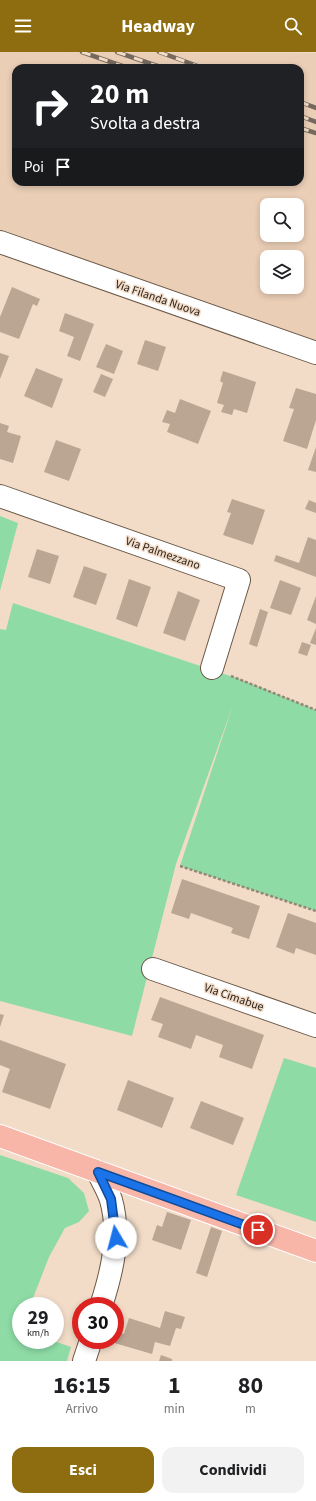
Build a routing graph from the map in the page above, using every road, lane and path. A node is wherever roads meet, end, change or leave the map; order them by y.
1 (0, 242) edge
2 (316, 353) edge
3 (0, 496) edge
4 (212, 668) joint
5 (316, 710) edge
6 (180, 866) dead end
7 (316, 911) edge
8 (153, 969) dead end
9 (316, 1026) edge
10 (0, 1136) edge
11 (98, 1172) junction
12 (316, 1251) edge
13 (104, 1297) edge
14 (87, 1349) edge
15 (84, 1361) edge

1 - 2 street, Via Filanda Nuova
3 - 4 street, Via Palmezzano
4 - 5 path
6 - 7 path
8 - 9 street, Via Cimabue
10 - 11 main road
11 - 12 main road
11 - 13 street
14 - 15 street

